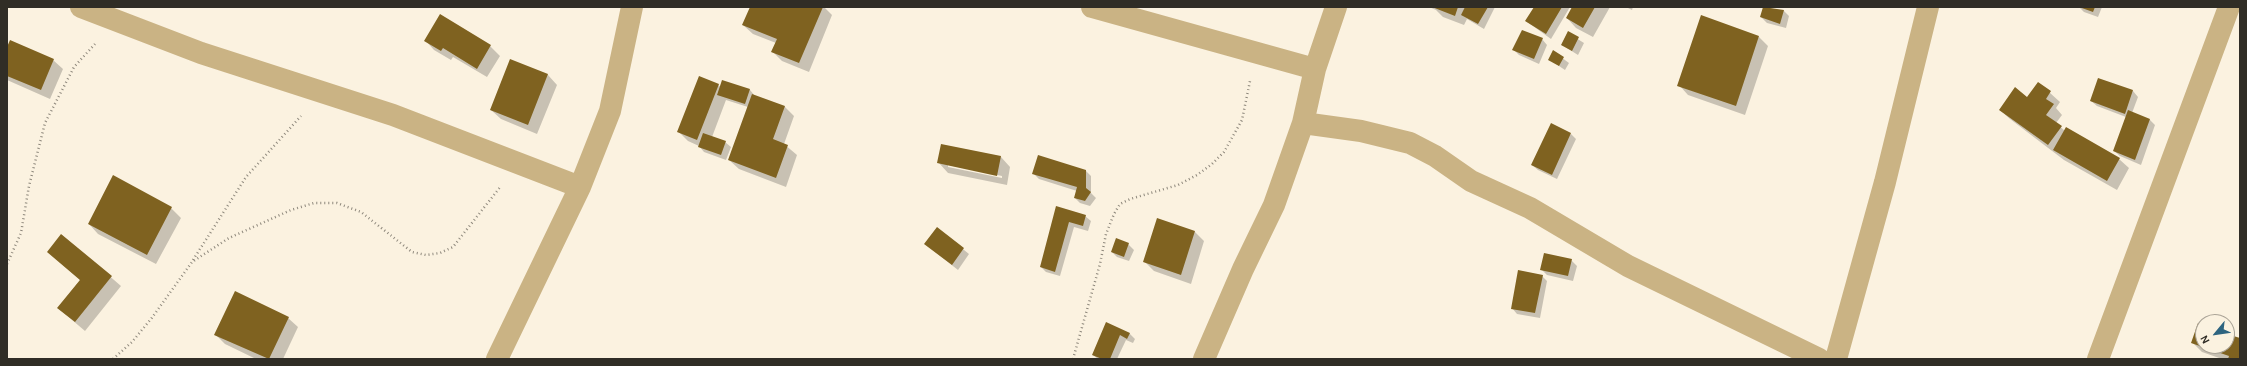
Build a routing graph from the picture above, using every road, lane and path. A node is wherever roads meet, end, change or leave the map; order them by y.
1 (81, 7) edge
2 (632, 7) edge
3 (1092, 7) edge
4 (1336, 7) edge
5 (1928, 7) edge
6 (2229, 7) edge
7 (115, 21) junction
8 (1255, 53) junction
9 (1315, 69) junction
10 (324, 92) junction
11 (1303, 123) junction
12 (520, 163) junction
13 (580, 187) junction
14 (192, 262) junction
15 (7, 264) edge
16 (113, 359) edge
17 (497, 359) edge
18 (1073, 359) edge
19 (1204, 359) edge
20 (1820, 359) edge
21 (1836, 359) edge
22 (2098, 359) edge

1 - 7 street
2 - 13 street
3 - 8 street
4 - 9 street
5 - 21 street
6 - 22 street
7 - 10 street
7 - 15 path
8 - 9 street
8 - 18 path
9 - 11 street
10 - 12 street
10 - 14 path
11 - 19 street
11 - 20 street
12 - 13 street
12 - 14 path
13 - 17 street
14 - 16 path

